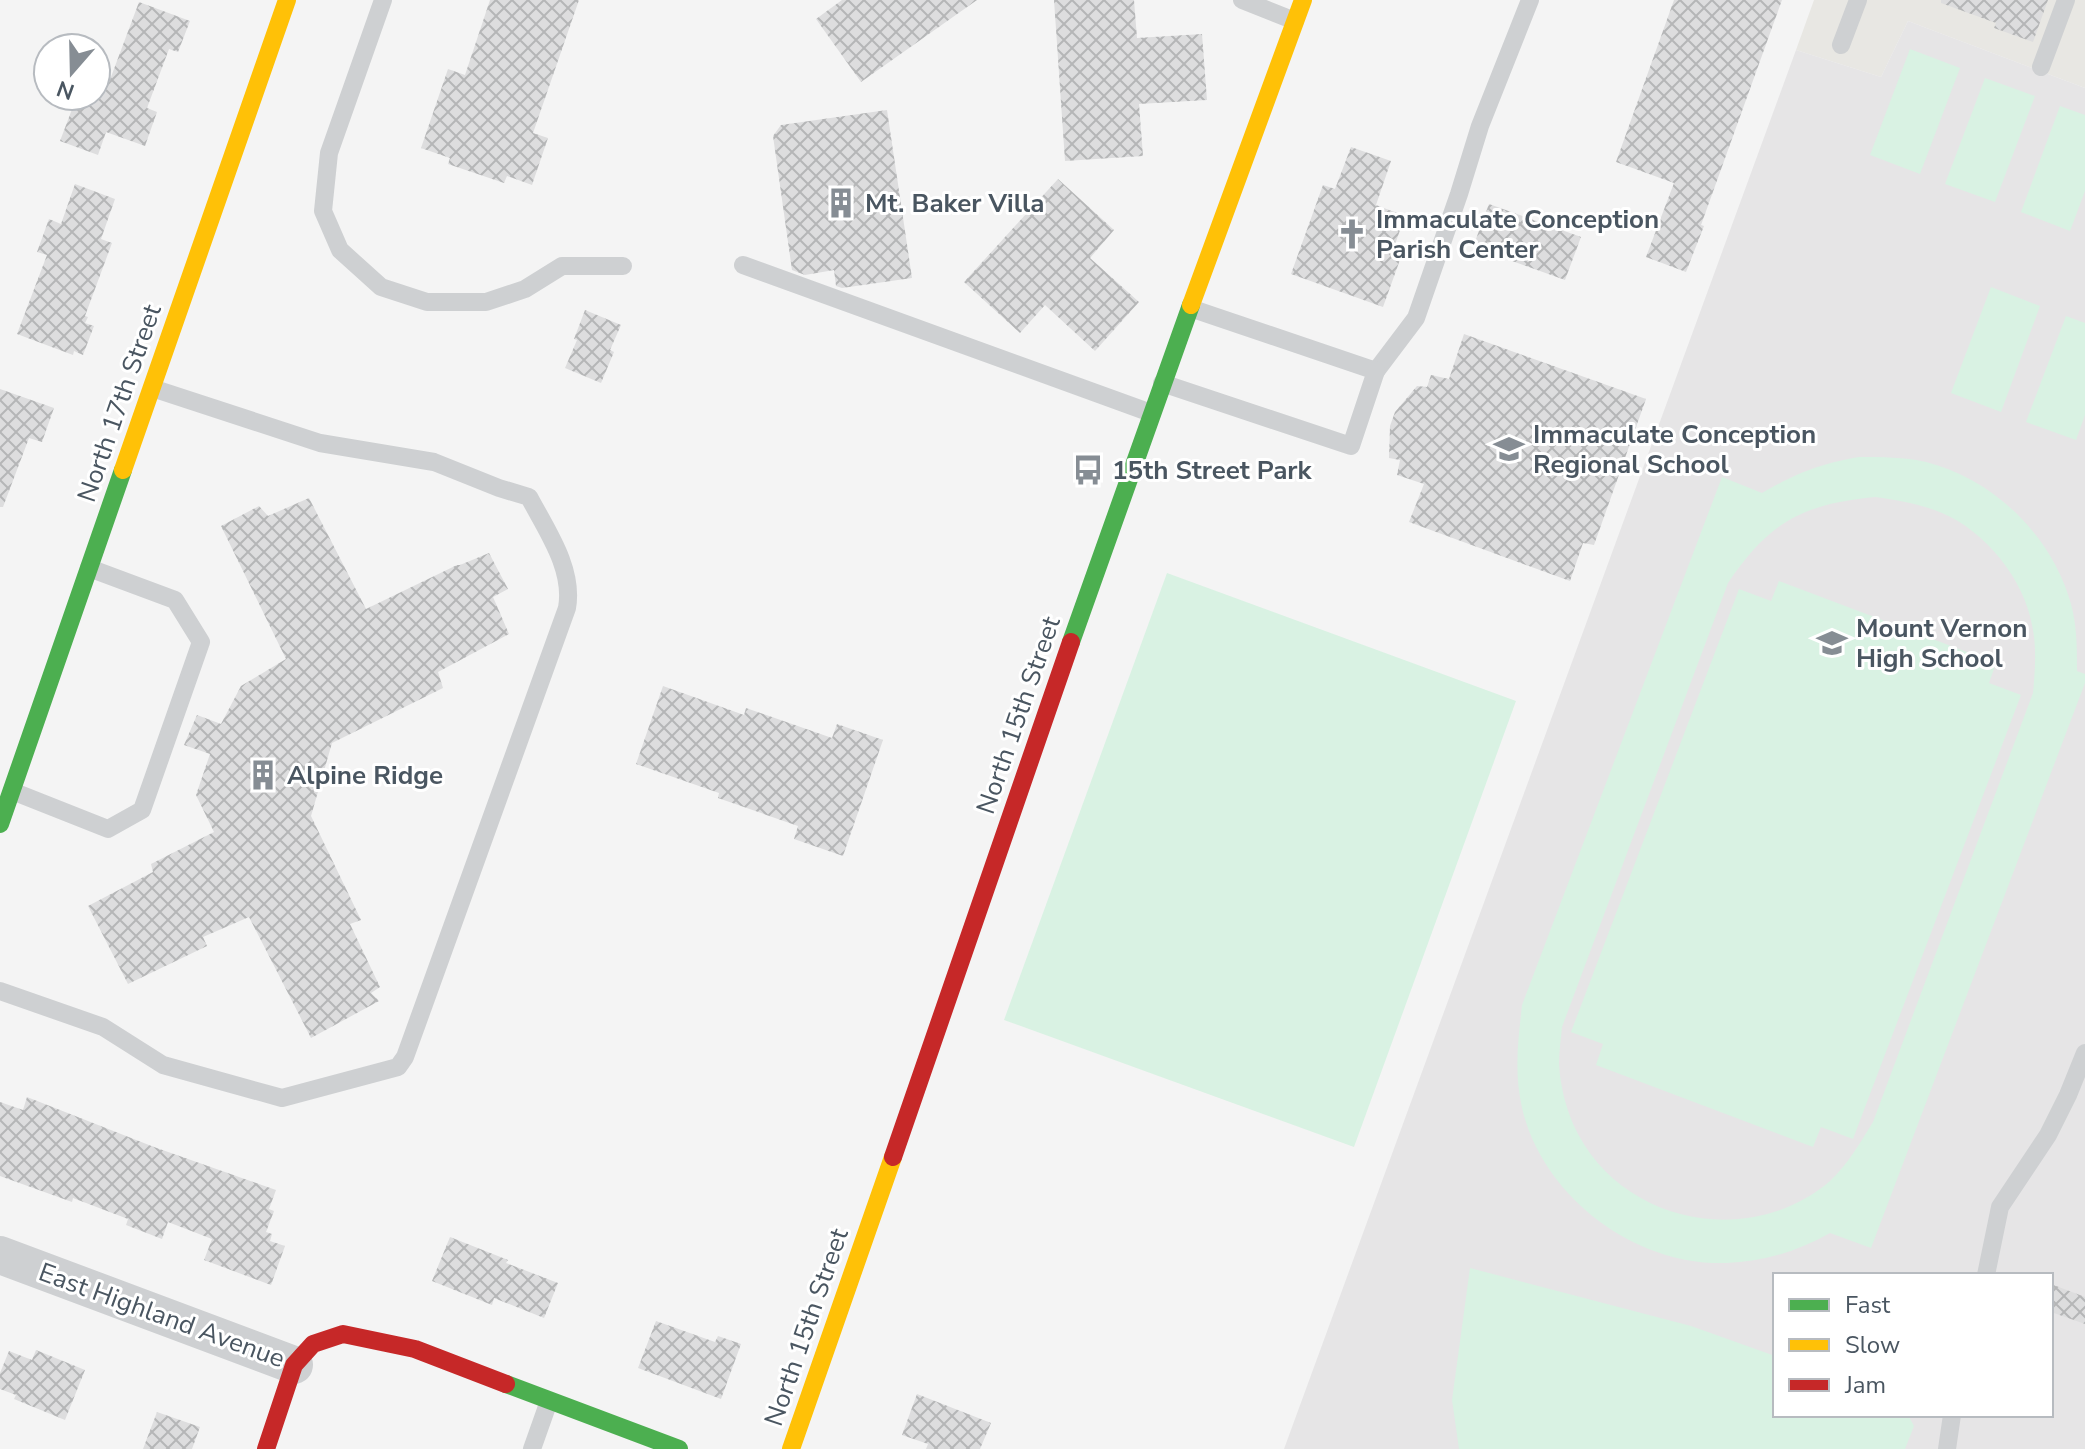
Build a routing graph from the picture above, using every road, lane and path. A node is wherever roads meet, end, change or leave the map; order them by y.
1 (287, 0) edge
2 (383, 0) edge
3 (1242, 0) edge
4 (1303, 0) edge
5 (1530, 0) edge
6 (1858, 0) edge
7 (2066, 0) edge
8 (1295, 21) junction
9 (1841, 45) dead end
10 (2041, 67) dead end
11 (743, 265) dead end
12 (623, 266) dead end
13 (1190, 308) junction
14 (1376, 371) junction
15 (1162, 383) junction
16 (152, 388) junction
17 (1151, 413) junction
18 (89, 568) junction
19 (12, 791) junction
20 (0, 824) edge
21 (0, 991) edge
22 (2085, 1053) edge
23 (0, 1255) edge
24 (1986, 1273) edge
25 (294, 1365) junction
26 (549, 1401) junction
27 (1952, 1417) edge
28 (266, 1449) edge
29 (532, 1449) edge
30 (679, 1449) edge
31 (791, 1449) edge
32 (1947, 1449) edge

1 - 16 street, North 17th Street
2 - 12 lane
3 - 8 lane
4 - 8 street, North 15th Street
5 - 14 lane
6 - 9 lane
7 - 10 lane
8 - 13 street, North 15th Street
11 - 17 lane
13 - 14 lane
13 - 15 street, North 15th Street
14 - 15 lane
15 - 17 street, North 15th Street
16 - 18 street, North 17th Street
16 - 21 lane
17 - 31 street, North 15th Street
18 - 19 street, North 17th Street
18 - 19 lane
19 - 20 street, North 17th Street
22 - 24 lane
23 - 25 street, East Highland Avenue
25 - 26 street, East Highland Avenue
25 - 28 street
26 - 29 lane
26 - 30 street, East Highland Avenue
27 - 32 lane

